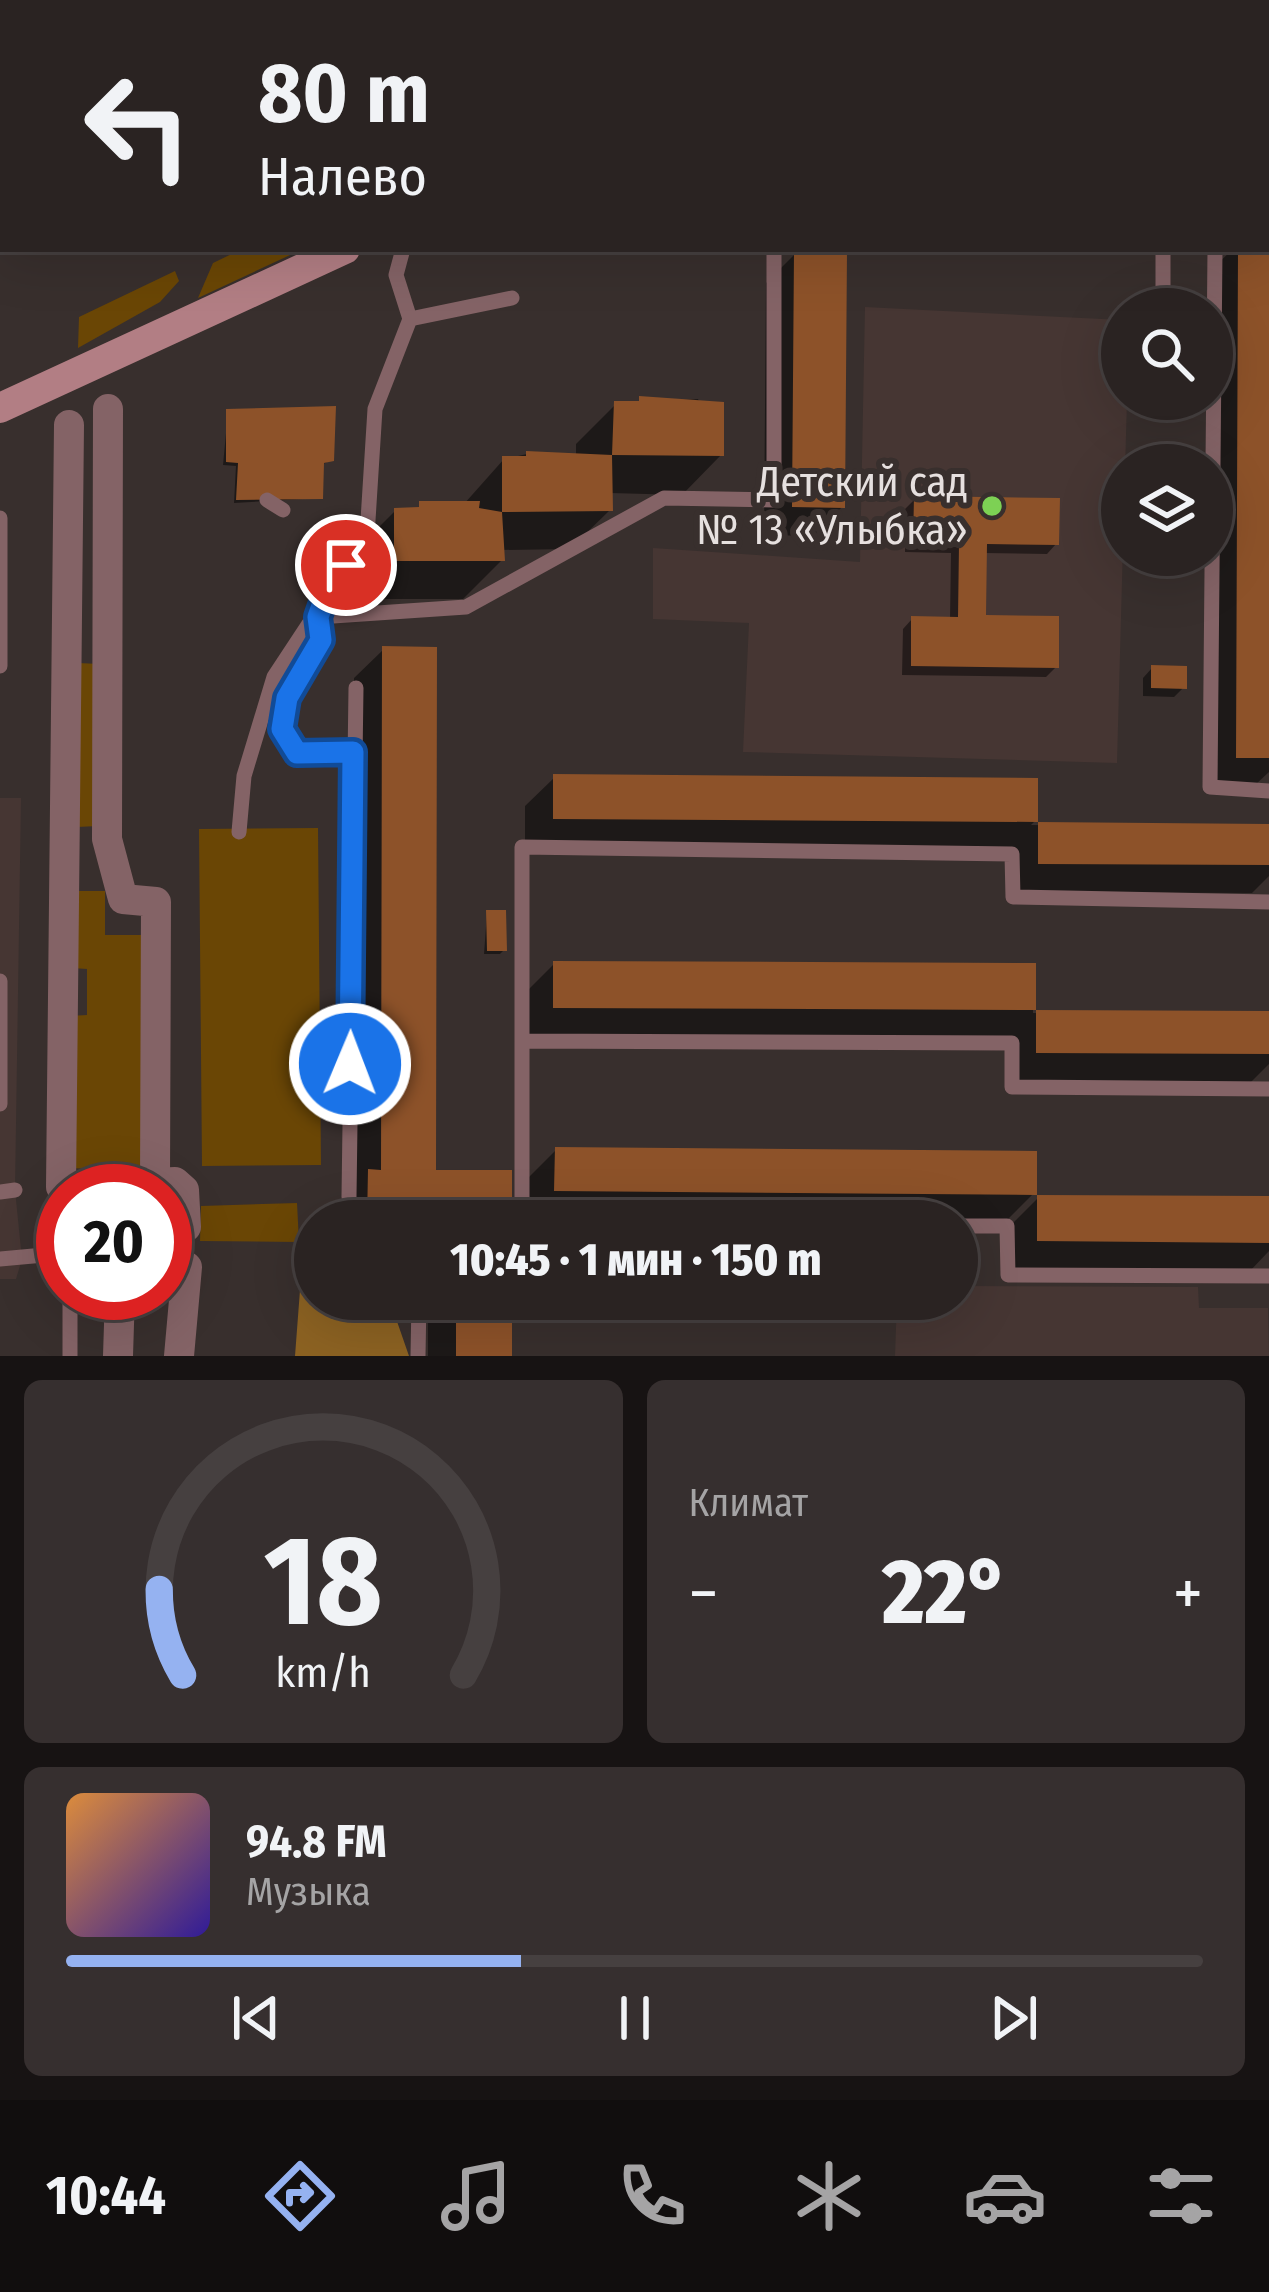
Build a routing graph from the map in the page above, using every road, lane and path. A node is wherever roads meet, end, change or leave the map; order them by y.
1 (338, 252) edge
2 (402, 252) edge
3 (774, 252) edge
4 (1163, 252) edge
5 (1215, 252) edge
6 (1163, 288) edge
7 (1214, 288) edge
8 (512, 298) dead end
9 (410, 319) junction
10 (0, 408) edge
11 (108, 410) dead end
12 (1213, 420) edge
13 (69, 425) dead end
14 (267, 500) dead end
15 (283, 510) dead end
16 (0, 518) edge
17 (318, 617) junction
18 (0, 666) edge
19 (356, 688) dead end
20 (353, 752) junction
21 (1269, 791) edge
22 (239, 832) dead end
23 (1269, 902) edge
24 (0, 981) edge
25 (522, 1041) junction
26 (1269, 1089) edge
27 (0, 1104) edge
28 (61, 1164) edge
29 (155, 1164) edge
30 (349, 1198) dead end
31 (522, 1200) edge
32 (978, 1226) edge
33 (36, 1256) edge
34 (0, 1259) edge
35 (1269, 1276) edge
36 (70, 1320) edge
37 (119, 1320) edge
38 (182, 1320) edge
39 (419, 1320) edge
40 (70, 1356) edge
41 (118, 1356) edge
42 (178, 1356) edge
43 (418, 1356) edge

1 - 10 main road
2 - 9 lane
3 - 17 lane
4 - 6 lane
5 - 7 lane
8 - 9 lane
9 - 17 lane
11 - 29 street
12 - 21 lane
13 - 28 street
14 - 15 lane
16 - 18 lane
17 - 20 lane
17 - 22 lane
19 - 20 lane
20 - 30 lane
23 - 25 lane
24 - 27 lane
25 - 26 lane
25 - 31 lane
32 - 35 lane
33 - 34 lane
36 - 40 lane
37 - 41 street
38 - 42 street
39 - 43 lane

